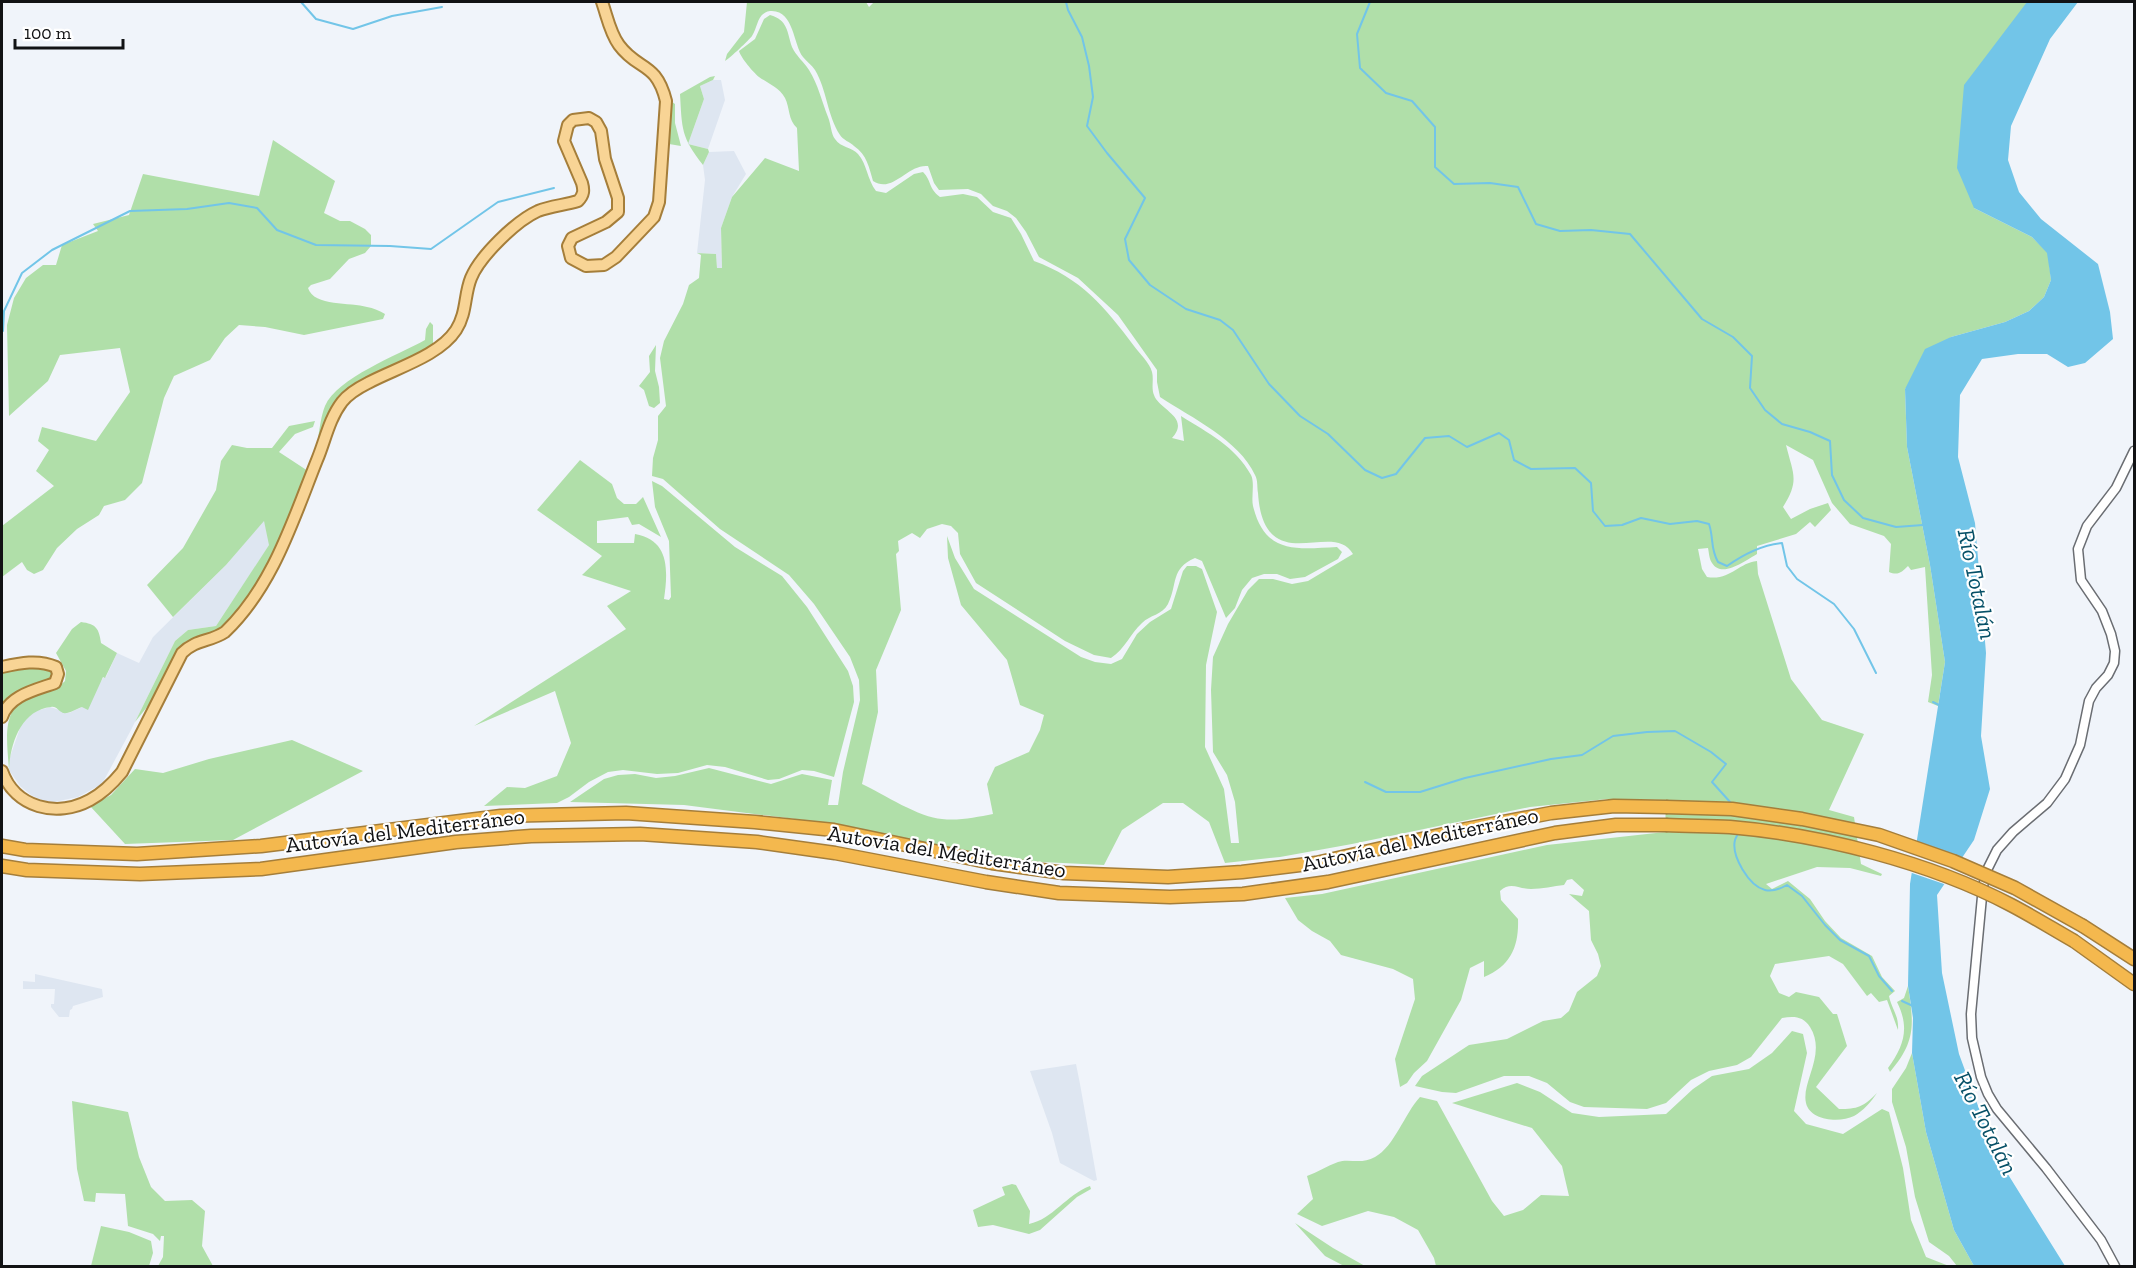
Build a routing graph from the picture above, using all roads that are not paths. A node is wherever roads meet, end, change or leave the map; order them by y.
1 (602, 2) edge
2 (2134, 451) edge
3 (2, 667) edge
4 (2, 717) edge
5 (2, 771) edge
6 (2, 846) edge
7 (2, 867) edge
8 (2134, 959) edge
9 (2134, 984) edge
10 (2115, 1266) edge

1 - 5 main road
2 - 10 street
3 - 4 main road
6 - 8 highway, Autovía del Mediterráneo, bridge
7 - 9 highway, Autovía del Mediterráneo, bridge

